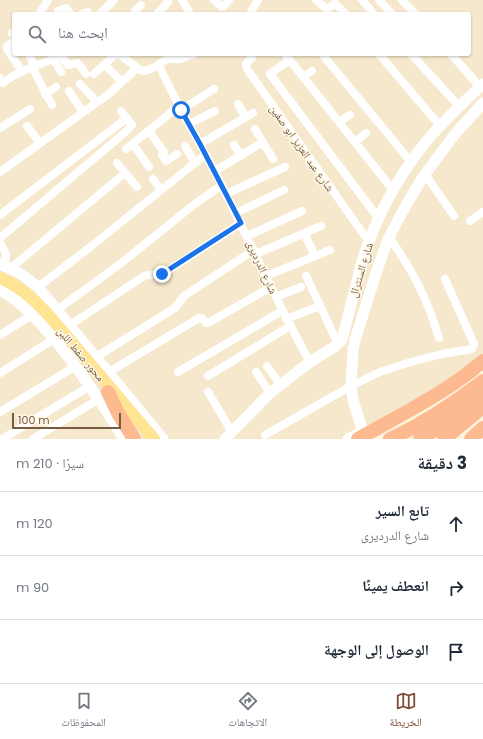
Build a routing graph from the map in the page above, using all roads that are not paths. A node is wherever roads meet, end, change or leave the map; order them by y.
1 (48, 0) edge
2 (113, 0) edge
3 (182, 0) edge
4 (214, 0) edge
5 (229, 0) edge
6 (258, 0) edge
7 (316, 0) edge
8 (362, 0) edge
9 (379, 0) edge
10 (402, 0) edge
11 (168, 2) dead end
12 (141, 5) dead end
13 (58, 11) dead end
14 (40, 12) edge
15 (69, 12) edge
16 (102, 12) edge
17 (135, 12) edge
18 (159, 12) edge
19 (190, 12) edge
20 (251, 12) edge
21 (344, 12) edge
22 (372, 12) edge
23 (390, 12) edge
24 (410, 12) edge
25 (12, 38) edge
26 (12, 56) edge
27 (12, 56) edge
28 (30, 56) edge
29 (61, 56) edge
30 (115, 56) edge
31 (120, 56) edge
32 (170, 56) edge
33 (188, 56) edge
34 (252, 56) edge
35 (324, 56) edge
36 (381, 56) edge
37 (414, 56) edge
38 (453, 56) edge
39 (288, 57) edge
40 (106, 65) junction
41 (159, 65) junction
42 (33, 67) junction
43 (137, 68) junction
44 (22, 70) junction
45 (312, 71) dead end
46 (61, 72) dead end
47 (304, 77) junction
48 (1, 82) edge
49 (122, 82) junction
50 (80, 84) dead end
51 (481, 85) edge
52 (56, 87) dead end
53 (214, 90) dead end
54 (69, 91) dead end
55 (45, 94) junction
56 (97, 102) junction
57 (483, 103) edge
58 (238, 104) dead end
59 (52, 105) dead end
60 (459, 106) junction
61 (180, 108) junction
62 (30, 109) dead end
63 (214, 111) dead end
64 (83, 112) junction
65 (253, 112) dead end
66 (350, 115) dead end
67 (245, 117) junction
68 (339, 122) junction
69 (190, 124) junction
70 (27, 126) dead end
71 (440, 126) junction
72 (0, 128) edge
73 (255, 128) dead end
74 (149, 130) junction
75 (366, 134) dead end
76 (263, 142) junction
77 (355, 142) junction
78 (40, 143) junction
79 (200, 144) junction
80 (234, 145) dead end
81 (185, 146) dead end
82 (176, 154) dead end
83 (206, 154) junction
84 (241, 156) junction
85 (273, 159) dead end
86 (411, 162) junction
87 (117, 163) dead end
88 (195, 163) junction
89 (149, 167) dead end
90 (285, 167) dead end
91 (215, 171) junction
92 (0, 172) edge
93 (125, 173) junction
94 (425, 174) junction
95 (154, 178) dead end
96 (222, 185) junction
97 (137, 187) dead end
98 (162, 190) junction
99 (284, 190) dead end
100 (393, 190) junction
101 (226, 194) junction
102 (302, 212) dead end
103 (483, 212) edge
104 (236, 213) junction
105 (0, 215) edge
106 (454, 216) dead end
107 (379, 219) junction
108 (470, 222) dead end
109 (241, 223) junction
110 (321, 226) dead end
111 (304, 233) junction
112 (247, 236) junction
113 (389, 237) junction
114 (0, 238) edge
115 (369, 242) junction
116 (0, 243) edge
117 (330, 250) dead end
118 (255, 252) junction
119 (315, 256) junction
120 (5, 266) edge
121 (266, 276) junction
122 (306, 276) dead end
123 (0, 278) edge
124 (445, 279) dead end
125 (38, 287) junction
126 (271, 287) junction
127 (301, 287) dead end
128 (1, 290) edge
129 (276, 297) junction
130 (320, 306) junction
131 (58, 310) junction
132 (32, 315) junction
133 (286, 318) junction
134 (70, 325) junction
135 (0, 335) edge
136 (439, 338) dead end
137 (54, 339) junction
138 (339, 342) junction
139 (354, 345) junction
140 (96, 357) junction
141 (483, 361) edge
142 (310, 362) junction
143 (76, 366) junction
144 (267, 366) dead end
145 (108, 372) junction
146 (178, 372) dead end
147 (256, 372) dead end
148 (0, 373) edge
149 (208, 376) dead end
150 (483, 381) edge
151 (280, 384) junction
152 (90, 386) junction
153 (351, 386) junction
154 (208, 392) dead end
155 (270, 393) junction
156 (103, 396) junction
157 (481, 398) edge
158 (0, 412) edge
159 (483, 428) edge
160 (228, 435) edge
161 (265, 435) dead end
162 (360, 436) edge
163 (124, 438) edge
164 (2, 439) edge
165 (33, 439) edge
166 (146, 439) edge
167 (154, 439) edge
168 (163, 439) edge
169 (348, 439) edge
170 (390, 439) edge
171 (420, 439) edge
172 (444, 439) edge
173 (471, 439) edge

1 - 14 street
2 - 16 street
3 - 19 street
4 - 5 street
6 - 20 street
7 - 21 street
8 - 22 street
9 - 23 street
10 - 24 street
11 - 18 street
12 - 17 street
13 - 15 street
25 - 26 street
27 - 44 street
28 - 42 street
29 - 40 street
29 - 42 street
29 - 46 street
30 - 40 street
31 - 43 street
32 - 33 street
32 - 41 street
34 - 115 street, شارع عبد العزيز ابو صفين
35 - 86 street
36 - 71 street
37 - 60 street
38 - 51 street
39 - 47 street
39 - 107 street
40 - 49 street
41 - 43 street
41 - 61 street, شارع الدرديرى
42 - 44 street
42 - 55 street
43 - 49 street
44 - 48 street
45 - 47 street
47 - 68 street
49 - 56 street
50 - 56 street
51 - 60 street, شارع السنترال
52 - 55 street
53 - 61 street
54 - 64 street
55 - 59 street
56 - 64 street
57 - 94 street, شارع السنترال
58 - 67 street
60 - 71 street, شارع السنترال
61 - 69 street, شارع الدرديرى
61 - 74 street
62 - 72 street
63 - 69 street
64 - 78 street
65 - 67 street
66 - 68 street
67 - 79 street
68 - 77 street
69 - 79 street, شارع الدرديرى
70 - 78 street
71 - 86 street, شارع السنترال
73 - 76 street
74 - 82 street
74 - 89 street
75 - 77 street
76 - 84 street
76 - 85 street
77 - 100 street
78 - 92 street
79 - 83 street, شارع الدرديرى
80 - 84 street
81 - 88 street
83 - 88 street
83 - 91 street, شارع الدرديرى
84 - 91 street
86 - 100 street, شارع السنترال
87 - 93 street
88 - 98 street
90 - 101 street
91 - 96 street, شارع الدرديرى
93 - 97 street
93 - 120 street
94 - 106 street
94 - 113 street, شارع السنترال
95 - 98 street
96 - 101 street, شارع الدرديرى
96 - 131 street
98 - 125 street
99 - 104 street
100 - 107 street, شارع السنترال
101 - 104 street, شارع الدرديرى
102 - 112 street
103 - 108 street
104 - 109 street, شارع الدرديرى
105 - 114 street
107 - 115 street, شارع السنترال
109 - 112 street, شارع الدرديرى
109 - 134 street
110 - 111 street
111 - 118 street
111 - 119 street
112 - 118 street, شارع الدرديرى
113 - 136 street
113 - 139 street, شارع السنترال
115 - 138 street, شارع السنترال
116 - 120 street
117 - 119 street
118 - 121 street, شارع الدرديرى
118 - 140 street
119 - 121 street
120 - 125 street
121 - 126 street, شارع الدرديرى
122 - 130 street
123 - 167 main road, محور صفط اللبن
124 - 153 street
125 - 131 street
126 - 129 street, شارع الدرديرى
126 - 145 street
127 - 129 street
128 - 132 street
128 - 156 main road, محور صفط اللبن
129 - 133 street, شارع الدرديرى
130 - 133 street
130 - 138 street
131 - 134 street
132 - 135 street
132 - 137 street
133 - 142 street, شارع الدرديرى
133 - 146 street
133 - 149 street
134 - 140 street
137 - 143 street
137 - 148 street
138 - 139 street
138 - 142 street
139 - 153 street, شارع السنترال
140 - 145 street
141 - 162 highway
142 - 151 street
143 - 152 street
143 - 158 street
144 - 151 street
145 - 168 street
147 - 155 street
150 - 170 highway
151 - 155 street
152 - 156 street
152 - 164 street
153 - 161 street
153 - 162 street, شارع السنترال
154 - 160 street
155 - 160 street
156 - 163 highway
156 - 165 street
156 - 166 main road, محور صفط اللبن
157 - 162 street
157 - 171 highway
157 - 172 highway
159 - 173 highway
162 - 169 street

